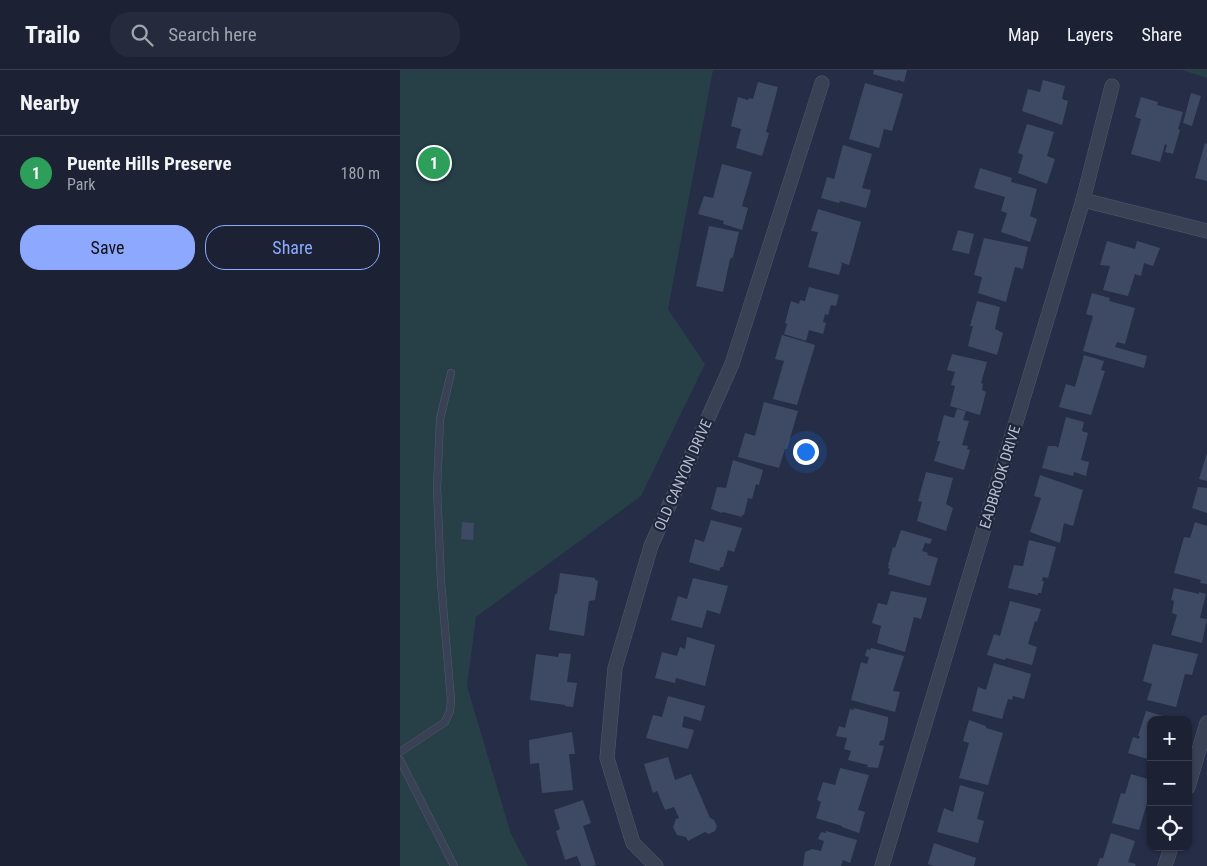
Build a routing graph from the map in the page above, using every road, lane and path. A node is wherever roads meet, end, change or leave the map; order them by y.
1 (822, 83) dead end
2 (1112, 86) dead end
3 (1083, 200) junction
4 (1207, 231) edge
5 (451, 373) dead end
6 (1207, 723) edge
7 (400, 752) edge
8 (400, 760) edge
9 (1192, 774) edge
10 (1170, 851) edge
11 (454, 866) edge
12 (656, 866) edge
13 (882, 866) edge
14 (1165, 866) edge

1 - 12 street, OLD CANYON DRIVE
2 - 3 street, EADBROOK DRIVE
3 - 4 street
3 - 13 street, EADBROOK DRIVE
5 - 7 lane
6 - 9 street
8 - 11 lane
10 - 14 street

